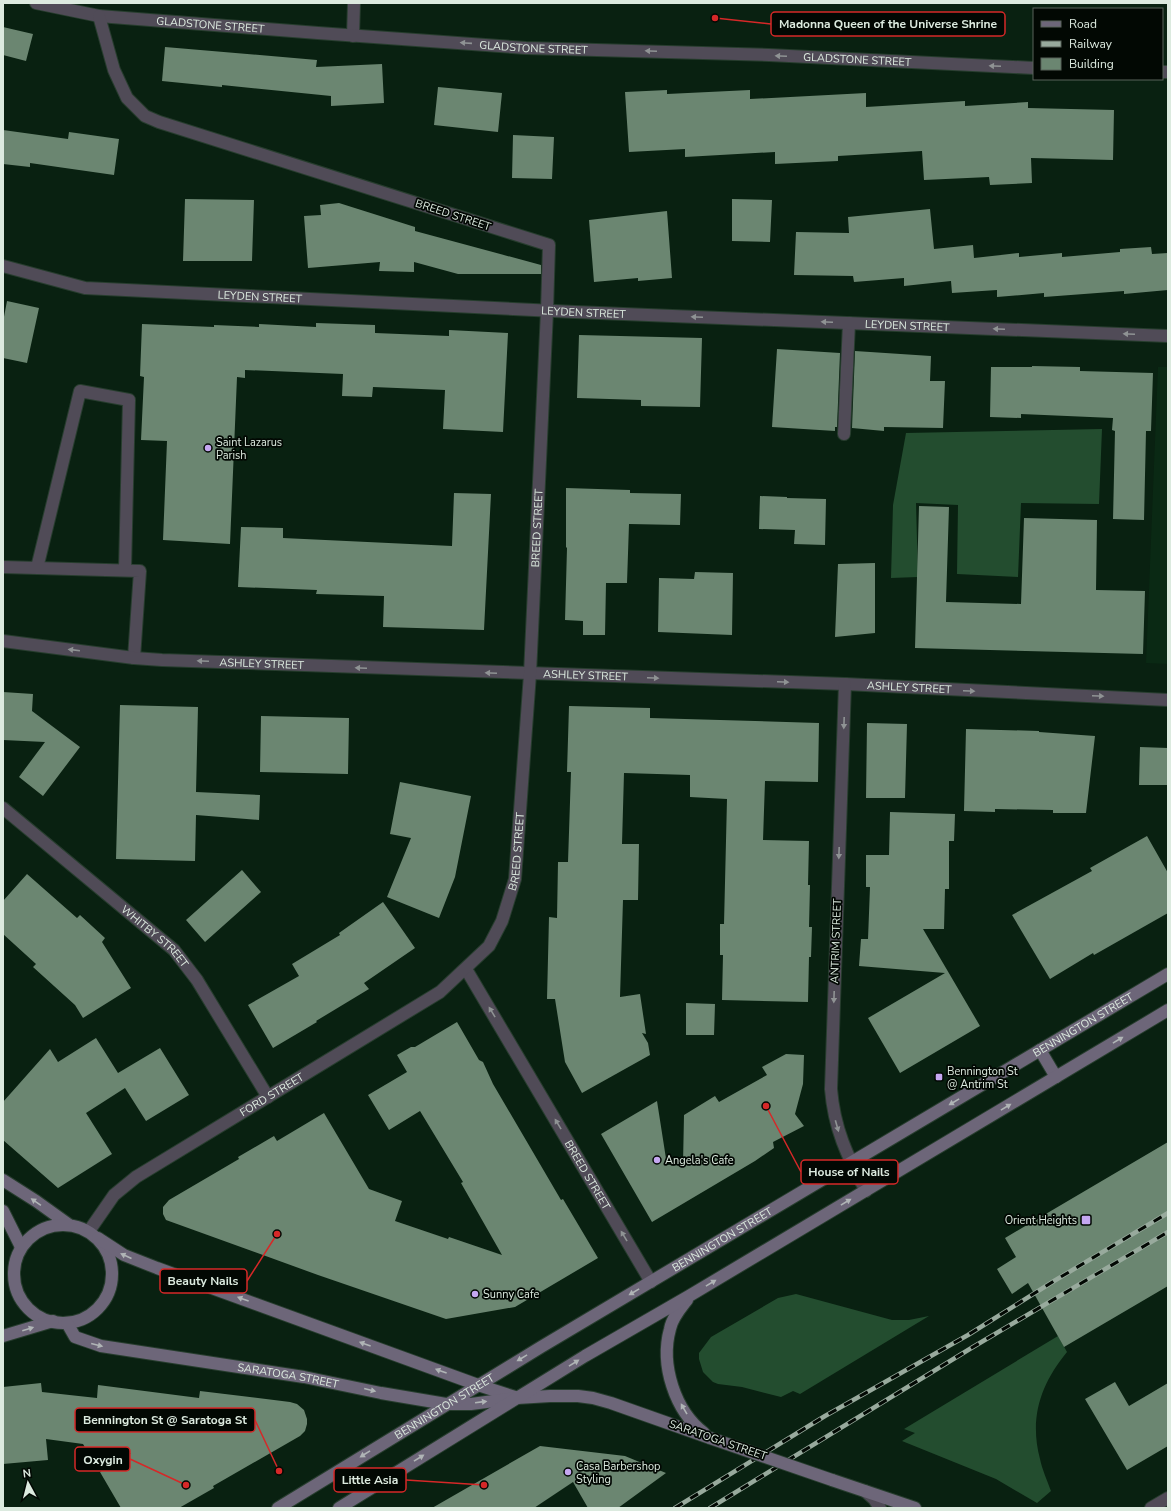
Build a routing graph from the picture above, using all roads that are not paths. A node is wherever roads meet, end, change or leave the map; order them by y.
1 (36, 3) edge
2 (354, 3) edge
3 (99, 16) junction
4 (353, 36) junction
5 (1033, 68) edge
6 (3, 266) edge
7 (547, 311) junction
8 (849, 323) junction
9 (1168, 336) edge
10 (844, 434) dead end
11 (3, 567) edge
12 (37, 568) junction
13 (125, 570) junction
14 (3, 641) edge
15 (134, 658) junction
16 (530, 674) junction
17 (846, 684) junction
18 (1168, 700) edge
19 (3, 808) edge
20 (466, 969) junction
21 (1168, 974) edge
22 (1168, 1010) edge
23 (1040, 1050) junction
24 (1056, 1077) junction
25 (268, 1097) junction
26 (851, 1163) junction
27 (3, 1180) edge
28 (866, 1191) junction
29 (3, 1212) edge
30 (68, 1224) junction
31 (93, 1235) junction
32 (18, 1252) junction
33 (3, 1263) edge
34 (651, 1282) junction
35 (689, 1296) junction
36 (54, 1321) junction
37 (67, 1323) junction
38 (3, 1336) edge
39 (478, 1385) junction
40 (517, 1398) junction
41 (446, 1404) junction
42 (710, 1438) junction
43 (865, 1491) junction
44 (1168, 1498) edge
45 (278, 1508) edge
46 (338, 1508) edge
47 (880, 1508) edge
48 (915, 1508) edge
49 (1151, 1508) edge

1 - 3 street, GLADSTONE STREET
2 - 4 street
3 - 4 street, GLADSTONE STREET
3 - 7 street, BREED STREET
5 -> 4 street, GLADSTONE STREET
6 - 7 street, LEYDEN STREET
8 -> 7 street, LEYDEN STREET
7 - 16 street, BREED STREET
9 -> 8 street, LEYDEN STREET
8 - 10 street
11 - 12 street
12 - 13 street
12 - 13 street
13 - 15 street
15 -> 14 street, ASHLEY STREET
16 -> 15 street, ASHLEY STREET
16 -> 17 street, ASHLEY STREET
16 - 20 street, BREED STREET
17 -> 18 street, ASHLEY STREET
17 -> 26 street, ANTRIM STREET
19 - 25 street, WHITBY STREET
20 - 25 street, FORD STREET
34 -> 20 street, BREED STREET
21 - 23 main road, BENNINGTON STREET
24 -> 22 main road
23 - 24 main road
23 -> 26 main road, BENNINGTON STREET
28 -> 24 main road
25 - 31 street, FORD STREET
26 - 28 street, ANTRIM STREET
26 - 34 main road, BENNINGTON STREET
30 -> 27 main road
35 -> 28 main road
29 - 32 main road
30 - 31 main road
30 - 32 main road
31 - 37 main road
39 -> 31 main road, SARATOGA STREET
32 - 33 main road
32 - 36 main road
34 -> 39 main road, BENNINGTON STREET
40 -> 35 main road
42 -> 35 main road
36 - 37 main road
38 -> 36 main road
37 -> 41 main road, SARATOGA STREET
39 - 40 main road, SARATOGA STREET
39 - 41 main road, BENNINGTON STREET
41 -> 40 main road, SARATOGA STREET
40 - 42 main road, SARATOGA STREET
46 -> 40 main road
41 -> 45 main road, BENNINGTON STREET
42 - 43 main road, SARATOGA STREET, bridge
43 - 47 street
43 - 48 main road, SARATOGA STREET
44 - 49 street

